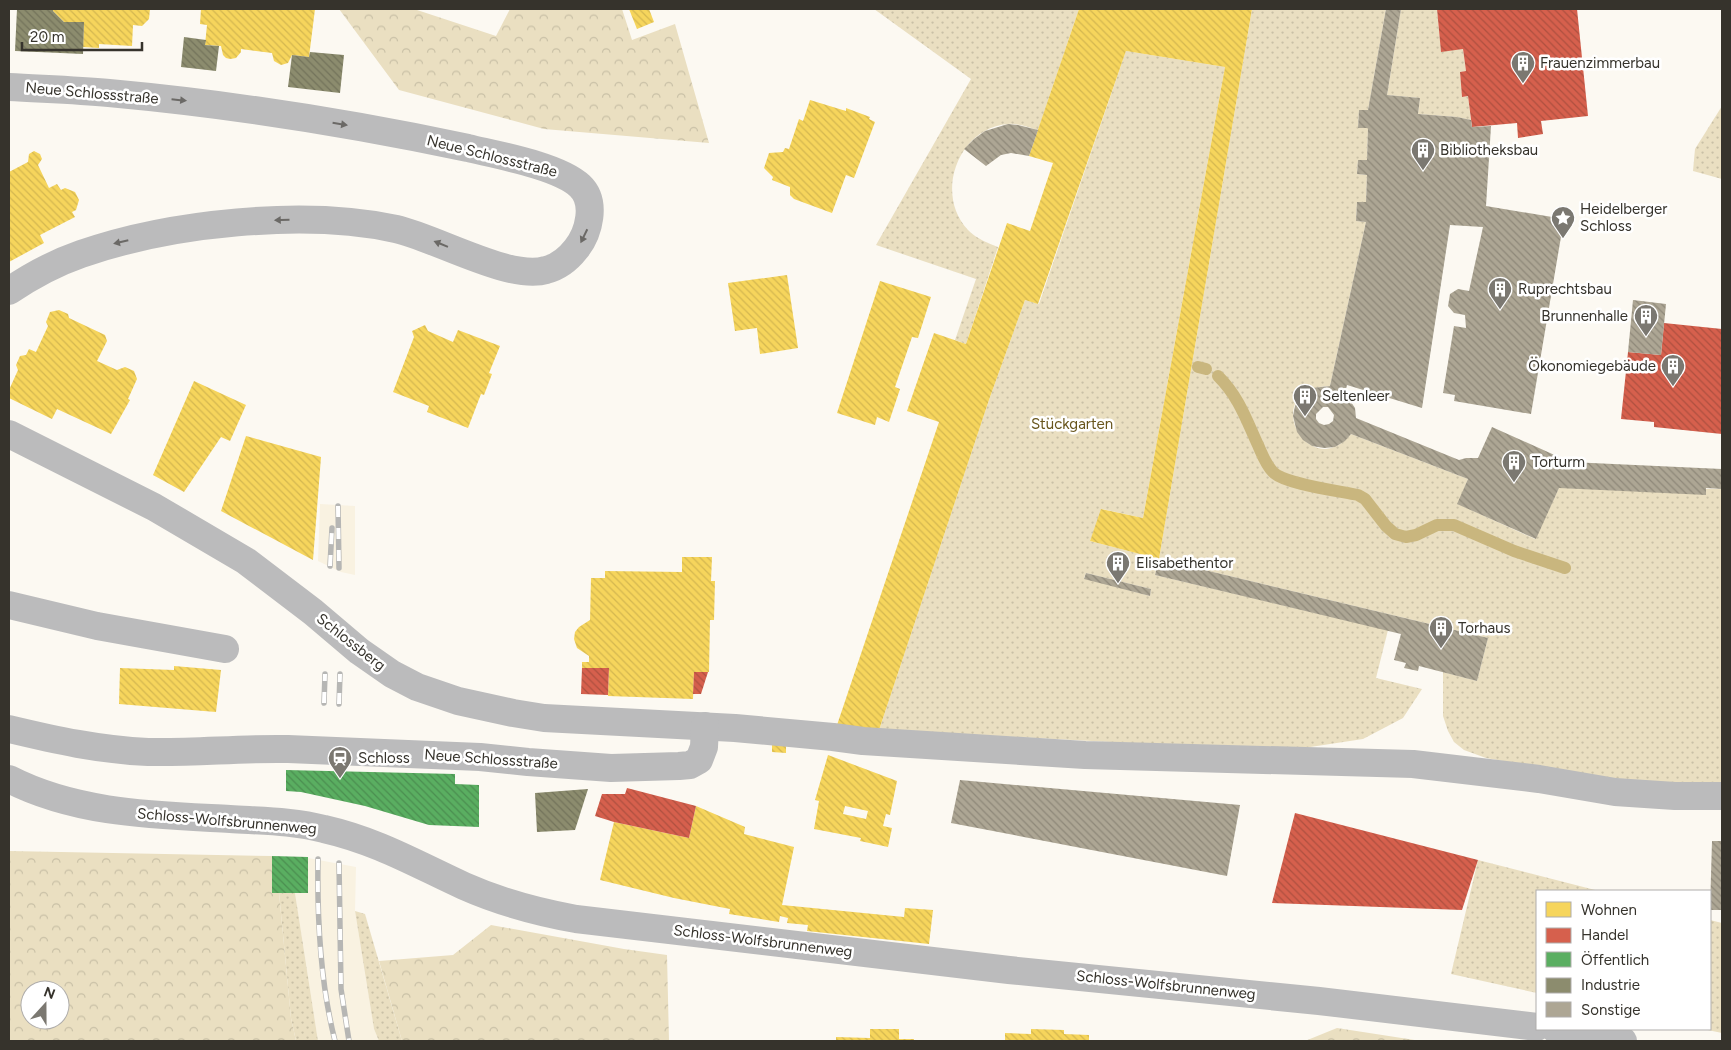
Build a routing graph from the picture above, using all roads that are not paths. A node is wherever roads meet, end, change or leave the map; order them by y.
1 (9, 87) edge
2 (9, 291) edge
3 (9, 434) edge
4 (9, 605) edge
5 (225, 649) dead end
6 (705, 726) junction
7 (9, 729) edge
8 (9, 779) edge
9 (1722, 796) edge
10 (1536, 1026) edge
11 (1561, 1030) edge
12 (1623, 1041) edge

1 -> 2 street, Neue Schlossstraße
3 - 6 street, Schlossberg
4 - 5 street
6 - 7 street, Neue Schlossstraße
6 - 9 street, Schlossberg
8 - 10 street, Schloss-Wolfsbrunnenweg
11 - 12 street

